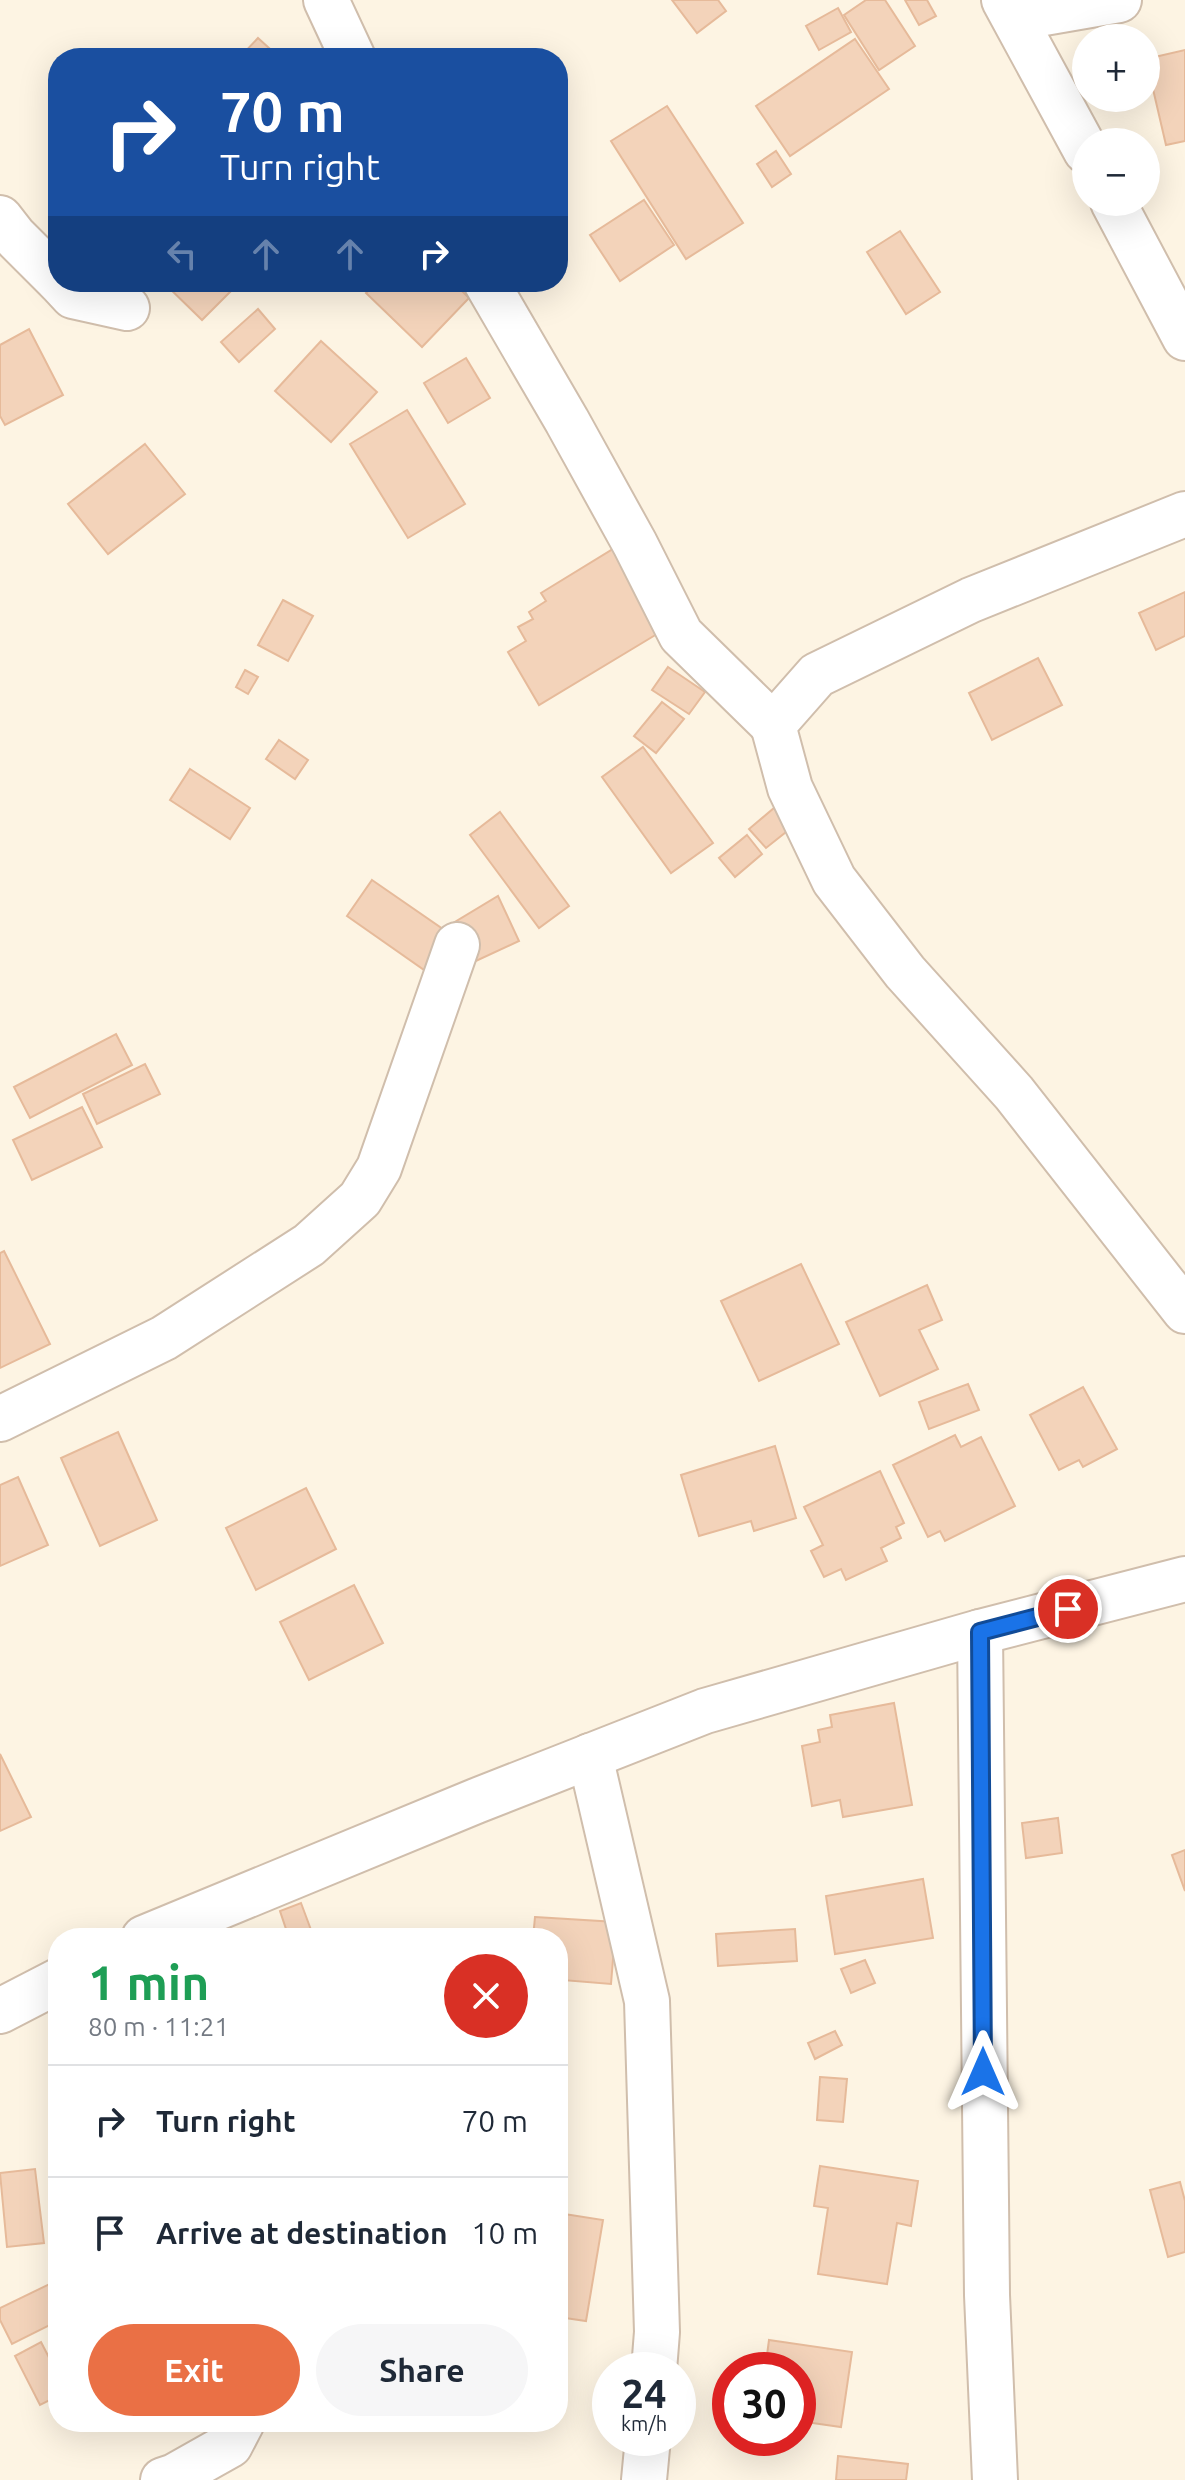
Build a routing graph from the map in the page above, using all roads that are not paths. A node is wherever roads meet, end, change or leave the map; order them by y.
1 (326, 0) edge
2 (1119, 0) edge
3 (1010, 9) edge
4 (348, 48) edge
5 (1074, 128) edge
6 (1120, 216) edge
7 (0, 218) edge
8 (48, 270) edge
9 (69, 292) edge
10 (492, 292) edge
11 (127, 308) dead end
12 (1185, 338) edge
13 (1185, 514) edge
14 (773, 725) junction
15 (457, 945) dead end
16 (1185, 1311) edge
17 (0, 1419) edge
18 (1185, 1579) edge
19 (980, 1632) junction
20 (590, 1756) junction
21 (169, 1928) edge
22 (48, 1986) edge
23 (0, 2011) edge
24 (655, 2352) edge
25 (237, 2432) edge
26 (646, 2456) edge
27 (163, 2480) edge
28 (644, 2480) edge
29 (995, 2480) edge

1 - 4 street
2 - 3 street
3 - 5 street
6 - 12 street
7 - 8 street
9 - 11 street
10 - 14 street
13 - 14 street
14 - 16 street
15 - 17 street
18 - 19 street
19 - 20 street
19 - 29 street
20 - 21 street
20 - 24 street
22 - 23 street
25 - 27 street
26 - 28 street

